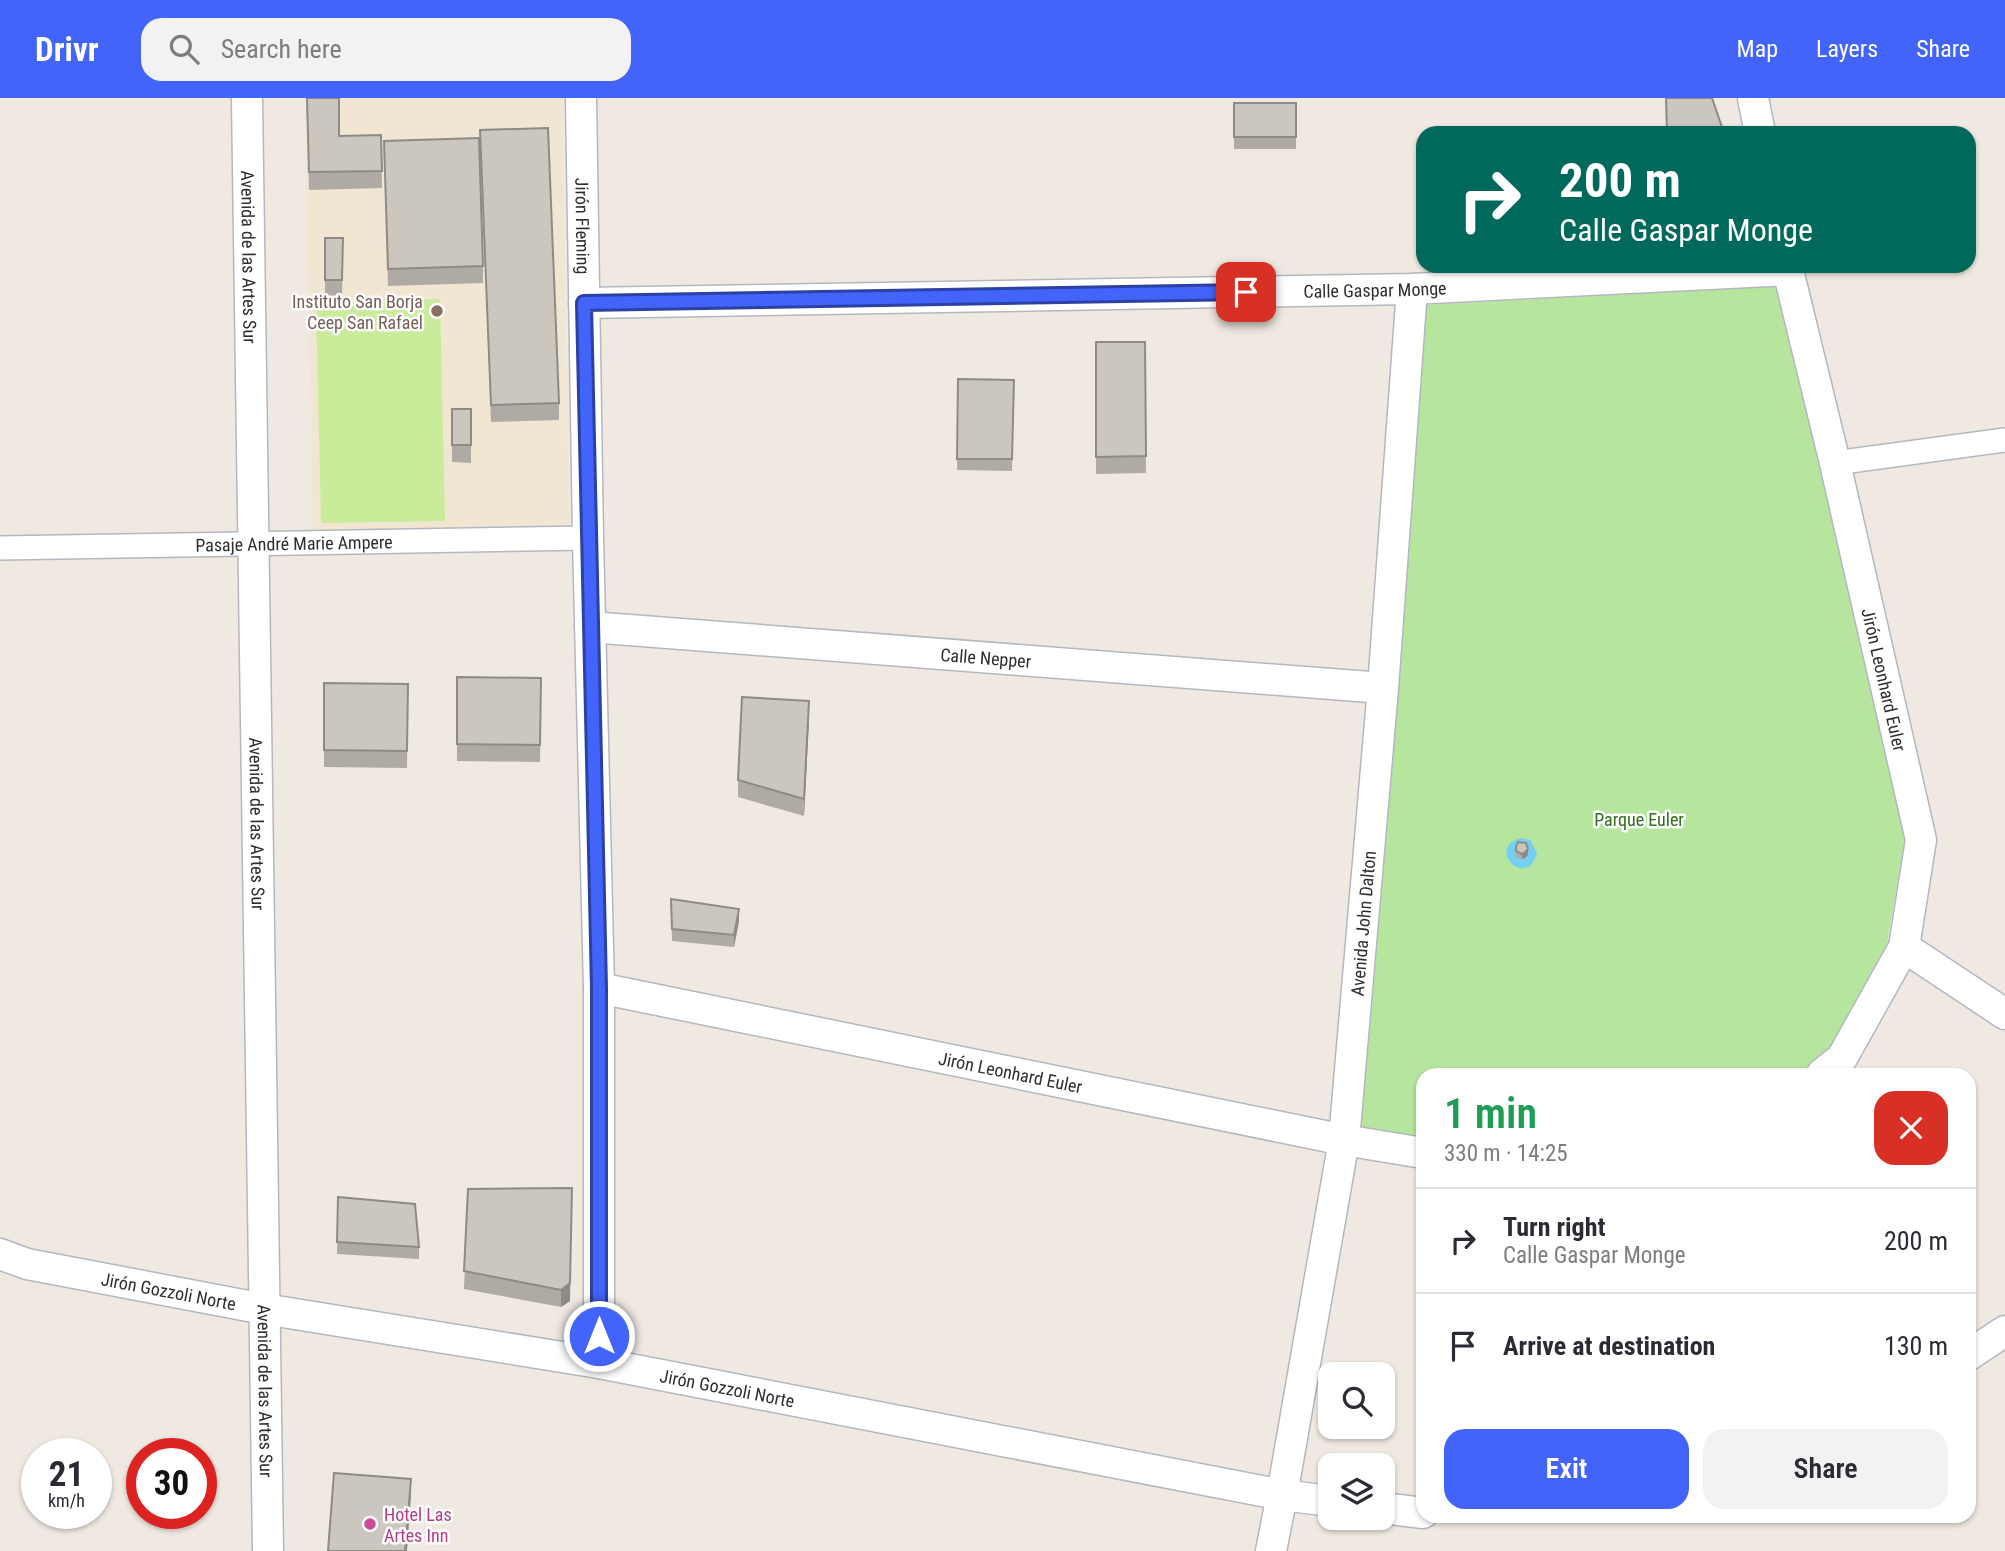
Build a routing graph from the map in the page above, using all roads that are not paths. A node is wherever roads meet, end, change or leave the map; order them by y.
1 (247, 98) edge
2 (580, 98) edge
3 (1754, 98) edge
4 (1759, 126) edge
5 (1698, 273) edge
6 (1788, 273) edge
7 (1412, 289) junction
8 (584, 303) junction
9 (2005, 440) edge
10 (1835, 463) junction
11 (588, 538) junction
12 (254, 544) junction
13 (0, 548) edge
14 (590, 627) junction
15 (1383, 688) junction
16 (1904, 947) junction
17 (599, 988) junction
18 (2005, 1014) edge
19 (1830, 1068) edge
20 (1343, 1140) junction
21 (1416, 1152) edge
22 (0, 1254) edge
23 (264, 1309) junction
24 (2005, 1331) edge
25 (1976, 1350) edge
26 (599, 1363) junction
27 (1282, 1496) junction
28 (1318, 1500) edge
29 (1395, 1510) edge
30 (1416, 1512) edge
31 (268, 1551) edge
32 (1271, 1551) edge

1 - 12 street, Avenida de las Artes Sur
2 - 8 street, Jirón Fleming
3 - 4 street
5 - 7 street, Calle Gaspar Monge
6 - 10 street, Jirón Leonhard Euler
7 - 8 street, Calle Gaspar Monge
7 - 15 street, Avenida John Dalton
8 - 11 street, Jirón Fleming
9 - 10 street
10 - 16 street, Jirón Leonhard Euler
11 - 12 street, Pasaje André Marie Ampere
11 - 14 street, Jirón Fleming
12 - 13 street, Pasaje André Marie Ampere
12 - 23 street, Avenida de las Artes Sur
14 - 15 street, Calle Nepper
14 - 17 street, Jirón Fleming
15 - 20 street, Avenida John Dalton
16 - 18 street
16 - 19 street, Jirón Leonhard Euler
17 - 20 street, Jirón Leonhard Euler
17 - 26 street, Jirón Fleming
20 - 21 street, Jirón Leonhard Euler
20 - 27 street, Avenida John Dalton
22 - 23 street, Jirón Gozzoli Norte
23 - 26 street, Jirón Gozzoli Norte
23 - 31 street, Avenida de las Artes Sur
24 - 25 street
26 - 27 street, Jirón Gozzoli Norte
27 - 28 street, Jirón Gozzoli Norte
27 - 32 street, Avenida John Dalton
29 - 30 street

